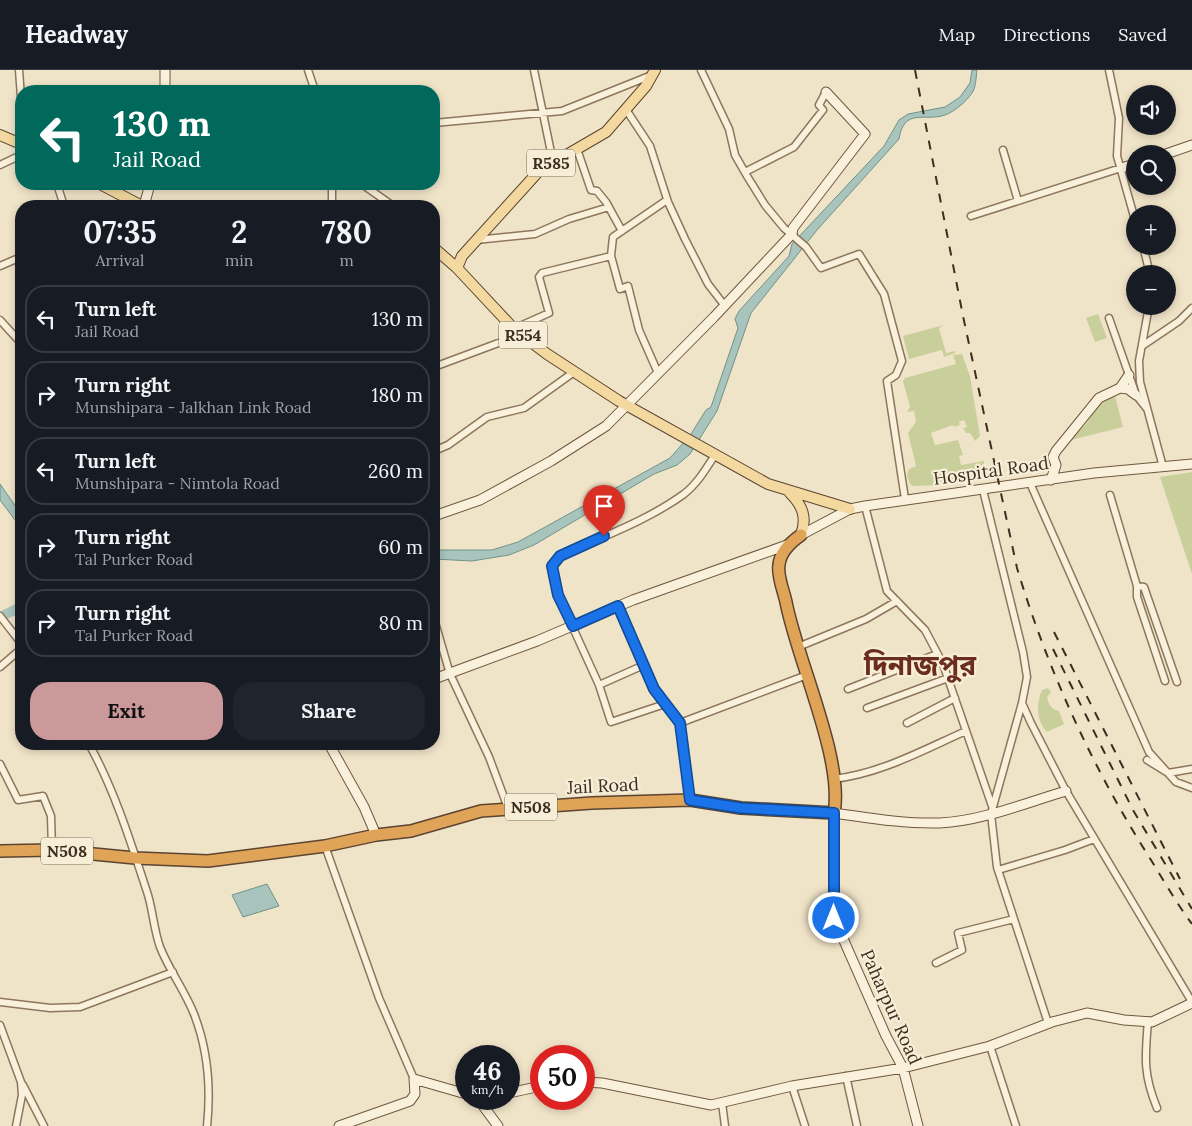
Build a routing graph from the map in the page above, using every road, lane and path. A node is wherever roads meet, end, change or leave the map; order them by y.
1 (19, 70) edge
2 (165, 70) edge
3 (308, 70) edge
4 (534, 70) edge
5 (701, 70) edge
6 (1109, 70) edge
7 (656, 72) edge
8 (20, 85) edge
9 (165, 85) edge
10 (313, 85) edge
11 (826, 92) joint
12 (625, 108) junction
13 (543, 113) junction
14 (440, 122) edge
15 (0, 135) edge
16 (15, 141) edge
17 (1192, 145) edge
18 (577, 149) junction
19 (1003, 150) dead end
20 (1176, 151) edge
21 (15, 158) edge
22 (553, 162) junction
23 (0, 164) edge
24 (1126, 167) edge
25 (1121, 168) junction
26 (745, 172) junction
27 (112, 190) edge
28 (370, 190) edge
29 (131, 200) edge
30 (385, 200) edge
31 (667, 200) junction
32 (1018, 202) junction
33 (1131, 205) edge
34 (609, 207) junction
35 (971, 216) dead end
36 (622, 231) junction
37 (792, 234) junction
38 (476, 240) junction
39 (440, 250) edge
40 (440, 253) edge
41 (611, 256) junction
42 (15, 260) edge
43 (0, 266) edge
44 (457, 268) junction
45 (725, 306) junction
46 (1192, 308) edge
47 (1147, 315) edge
48 (1109, 318) dead end
49 (0, 320) edge
50 (514, 329) junction
51 (15, 335) edge
52 (1142, 346) junction
53 (440, 366) edge
54 (574, 372) junction
55 (658, 373) junction
56 (1129, 375) junction
57 (1120, 388) junction
58 (1136, 395) junction
59 (626, 405) junction
60 (1147, 409) junction
61 (440, 448) edge
62 (715, 455) junction
63 (1192, 464) edge
64 (1163, 467) junction
65 (1051, 480) junction
66 (1030, 483) junction
67 (983, 490) junction
68 (789, 492) junction
69 (1110, 494) dead end
70 (905, 499) junction
71 (865, 506) junction
72 (850, 509) junction
73 (440, 514) edge
74 (801, 535) junction
75 (787, 545) junction
76 (1137, 586) junction
77 (897, 601) junction
78 (618, 606) junction
79 (0, 616) edge
80 (573, 626) junction
81 (15, 636) edge
82 (440, 639) edge
83 (1151, 639) junction
84 (1164, 644) junction
85 (798, 647) junction
86 (15, 654) edge
87 (937, 654) junction
88 (644, 665) junction
89 (0, 667) edge
90 (450, 674) junction
91 (807, 676) junction
92 (440, 677) edge
93 (948, 678) junction
94 (1165, 681) dead end
95 (1177, 682) dead end
96 (599, 685) junction
97 (848, 689) dead end
98 (955, 698) junction
99 (1022, 703) junction
100 (666, 704) junction
101 (866, 708) dead end
102 (907, 722) dead end
103 (680, 723) junction
104 (966, 731) junction
105 (92, 750) edge
106 (333, 750) edge
107 (1147, 760) dead end
108 (0, 764) edge
109 (1192, 769) edge
110 (1168, 773) junction
111 (833, 778) junction
112 (1192, 788) edge
113 (1066, 791) junction
114 (690, 800) junction
115 (508, 808) junction
116 (992, 810) junction
117 (834, 813) junction
118 (376, 835) junction
119 (1094, 839) junction
120 (325, 846) junction
121 (52, 850) junction
122 (0, 851) edge
123 (135, 858) junction
124 (998, 870) junction
125 (1014, 919) junction
126 (936, 963) dead end
127 (173, 972) junction
128 (0, 1002) edge
129 (1192, 1003) edge
130 (1148, 1022) junction
131 (1048, 1023) junction
132 (0, 1025) edge
133 (990, 1046) junction
134 (903, 1068) junction
135 (846, 1076) junction
136 (414, 1079) junction
137 (21, 1082) junction
138 (595, 1083) edge
139 (792, 1086) junction
140 (455, 1091) edge
141 (722, 1103) junction
142 (1157, 1108) dead end
143 (486, 1110) edge
144 (16, 1126) edge
145 (44, 1126) edge
146 (207, 1126) edge
147 (339, 1126) edge
148 (498, 1126) edge
149 (725, 1126) edge
150 (805, 1126) edge
151 (857, 1126) edge
152 (918, 1126) edge
153 (1016, 1126) edge

1 - 8 street
2 - 9 street
3 - 10 street
4 - 13 street
5 - 26 street
6 - 25 street
7 - 12 main road, R585
7 - 13 street
11 - 26 street
11 - 37 street
12 - 18 main road, R585
12 - 31 street
13 - 14 street
13 - 22 street
15 - 16 main road
17 - 20 street
18 - 22 main road, R585
18 - 34 street
19 - 32 street
21 - 23 street
22 - 38 main road, R585
24 - 25 street
25 - 32 street
25 - 33 street
26 - 37 street
27 - 29 main road
28 - 30 street
31 - 36 street
31 - 45 street
32 - 35 street
34 - 36 street
34 - 38 street
36 - 41 street
37 - 45 street
37 - 70 street
38 - 44 main road, R585
39 - 44 street
40 - 44 main road, R554
41 - 50 street
41 - 55 street
42 - 43 street
44 - 50 main road, R554
45 - 55 street
46 - 52 street
47 - 52 street
48 - 56 street
49 - 51 street
50 - 53 street
50 - 54 main road, R554
52 - 60 street
54 - 59 main road, R554
54 - 61 street
55 - 59 street
56 - 57 street
56 - 58 street
57 - 58 street
57 - 65 street
58 - 60 street
59 - 62 main road, R554
59 - 73 street
60 - 64 street
62 - 68 main road, R554
62 - 80 street
63 - 64 street, Hospital Road
64 - 65 street, Hospital Road
65 - 66 street, Hospital Road
66 - 67 street, Hospital Road
66 - 110 street
67 - 70 street, Hospital Road
67 - 99 street
68 - 72 main road, R554
68 - 74 main road
69 - 76 street
70 - 71 street, Hospital Road
71 - 72 street, Hospital Road
71 - 77 street
72 - 74 street, Hospital Road
74 - 75 highway
75 - 78 street
75 - 85 highway
76 - 83 street
76 - 84 street
77 - 85 street
77 - 87 street
78 - 80 street
78 - 88 street
79 - 81 street
80 - 90 street
80 - 96 street
82 - 90 street
83 - 84 street
83 - 94 street
84 - 95 street
85 - 91 highway
86 - 89 street
87 - 93 street
87 - 97 street
88 - 96 street
88 - 100 street
90 - 92 street
90 - 115 street
91 - 103 street
91 - 111 highway
93 - 98 street
93 - 101 street
96 - 100 street
98 - 102 street
98 - 104 street
99 - 113 street
99 - 116 street
100 - 103 street
103 - 114 street
104 - 111 street
104 - 116 street
105 - 123 street
106 - 118 street
107 - 110 street
108 - 121 street
109 - 110 street
110 - 112 street
111 - 117 highway
113 - 116 street
113 - 119 street
114 - 115 highway, Jail Road / N508
114 - 117 highway, Jail Road / N508
115 - 118 highway, Jail Road / N508
116 - 117 street
116 - 124 street
117 - 134 street, Paharpur Road
118 - 120 highway, N508
119 - 124 street
119 - 129 street
120 - 123 highway, N508
120 - 136 street
121 - 122 highway, N508
121 - 123 highway, N508
123 - 127 street
124 - 125 street
125 - 126 street
125 - 131 street
127 - 128 street
127 - 146 street
129 - 130 street
130 - 131 street
130 - 142 street
131 - 133 street
132 - 137 street
133 - 134 street
133 - 153 street
134 - 135 street
134 - 152 street, Paharpur Road
135 - 139 street
135 - 151 street
136 - 140 street
136 - 147 street
137 - 144 street
137 - 145 street
138 - 141 street
139 - 141 street
139 - 150 street
141 - 149 street
143 - 148 street

